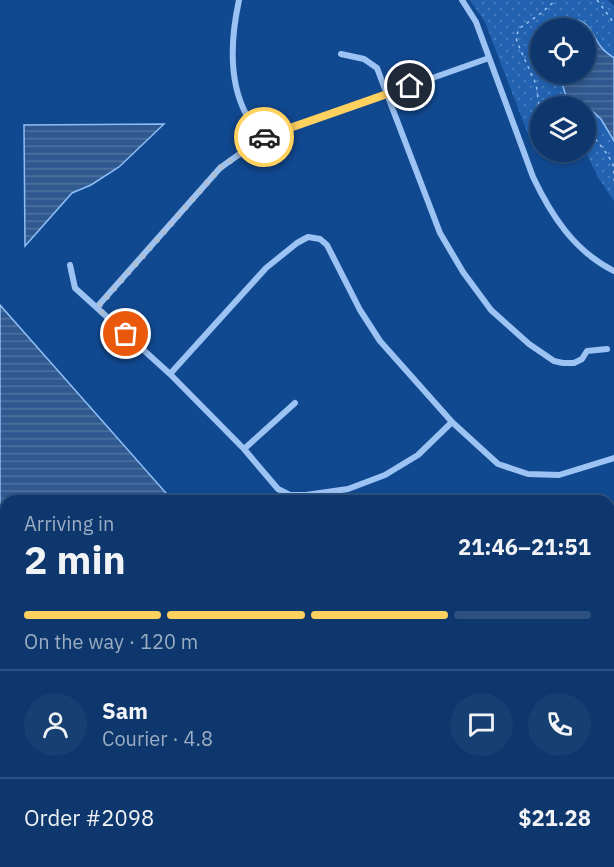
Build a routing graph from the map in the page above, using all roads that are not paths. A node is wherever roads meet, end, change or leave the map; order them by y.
1 (239, 0) edge
2 (462, 0) edge
3 (341, 54) dead end
4 (489, 58) junction
5 (388, 93) junction
6 (262, 138) junction
7 (70, 265) dead end
8 (614, 271) edge
9 (97, 308) junction
10 (607, 349) dead end
11 (170, 374) junction
12 (295, 403) dead end
13 (452, 422) junction
14 (244, 449) junction
15 (614, 458) edge

1 - 6 street
2 - 4 street
3 - 5 street
4 - 5 street
4 - 8 street
5 - 6 street
5 - 10 street
6 - 9 street
7 - 9 street
9 - 11 street
11 - 13 street
11 - 14 street
12 - 14 street
13 - 14 street
13 - 15 street

